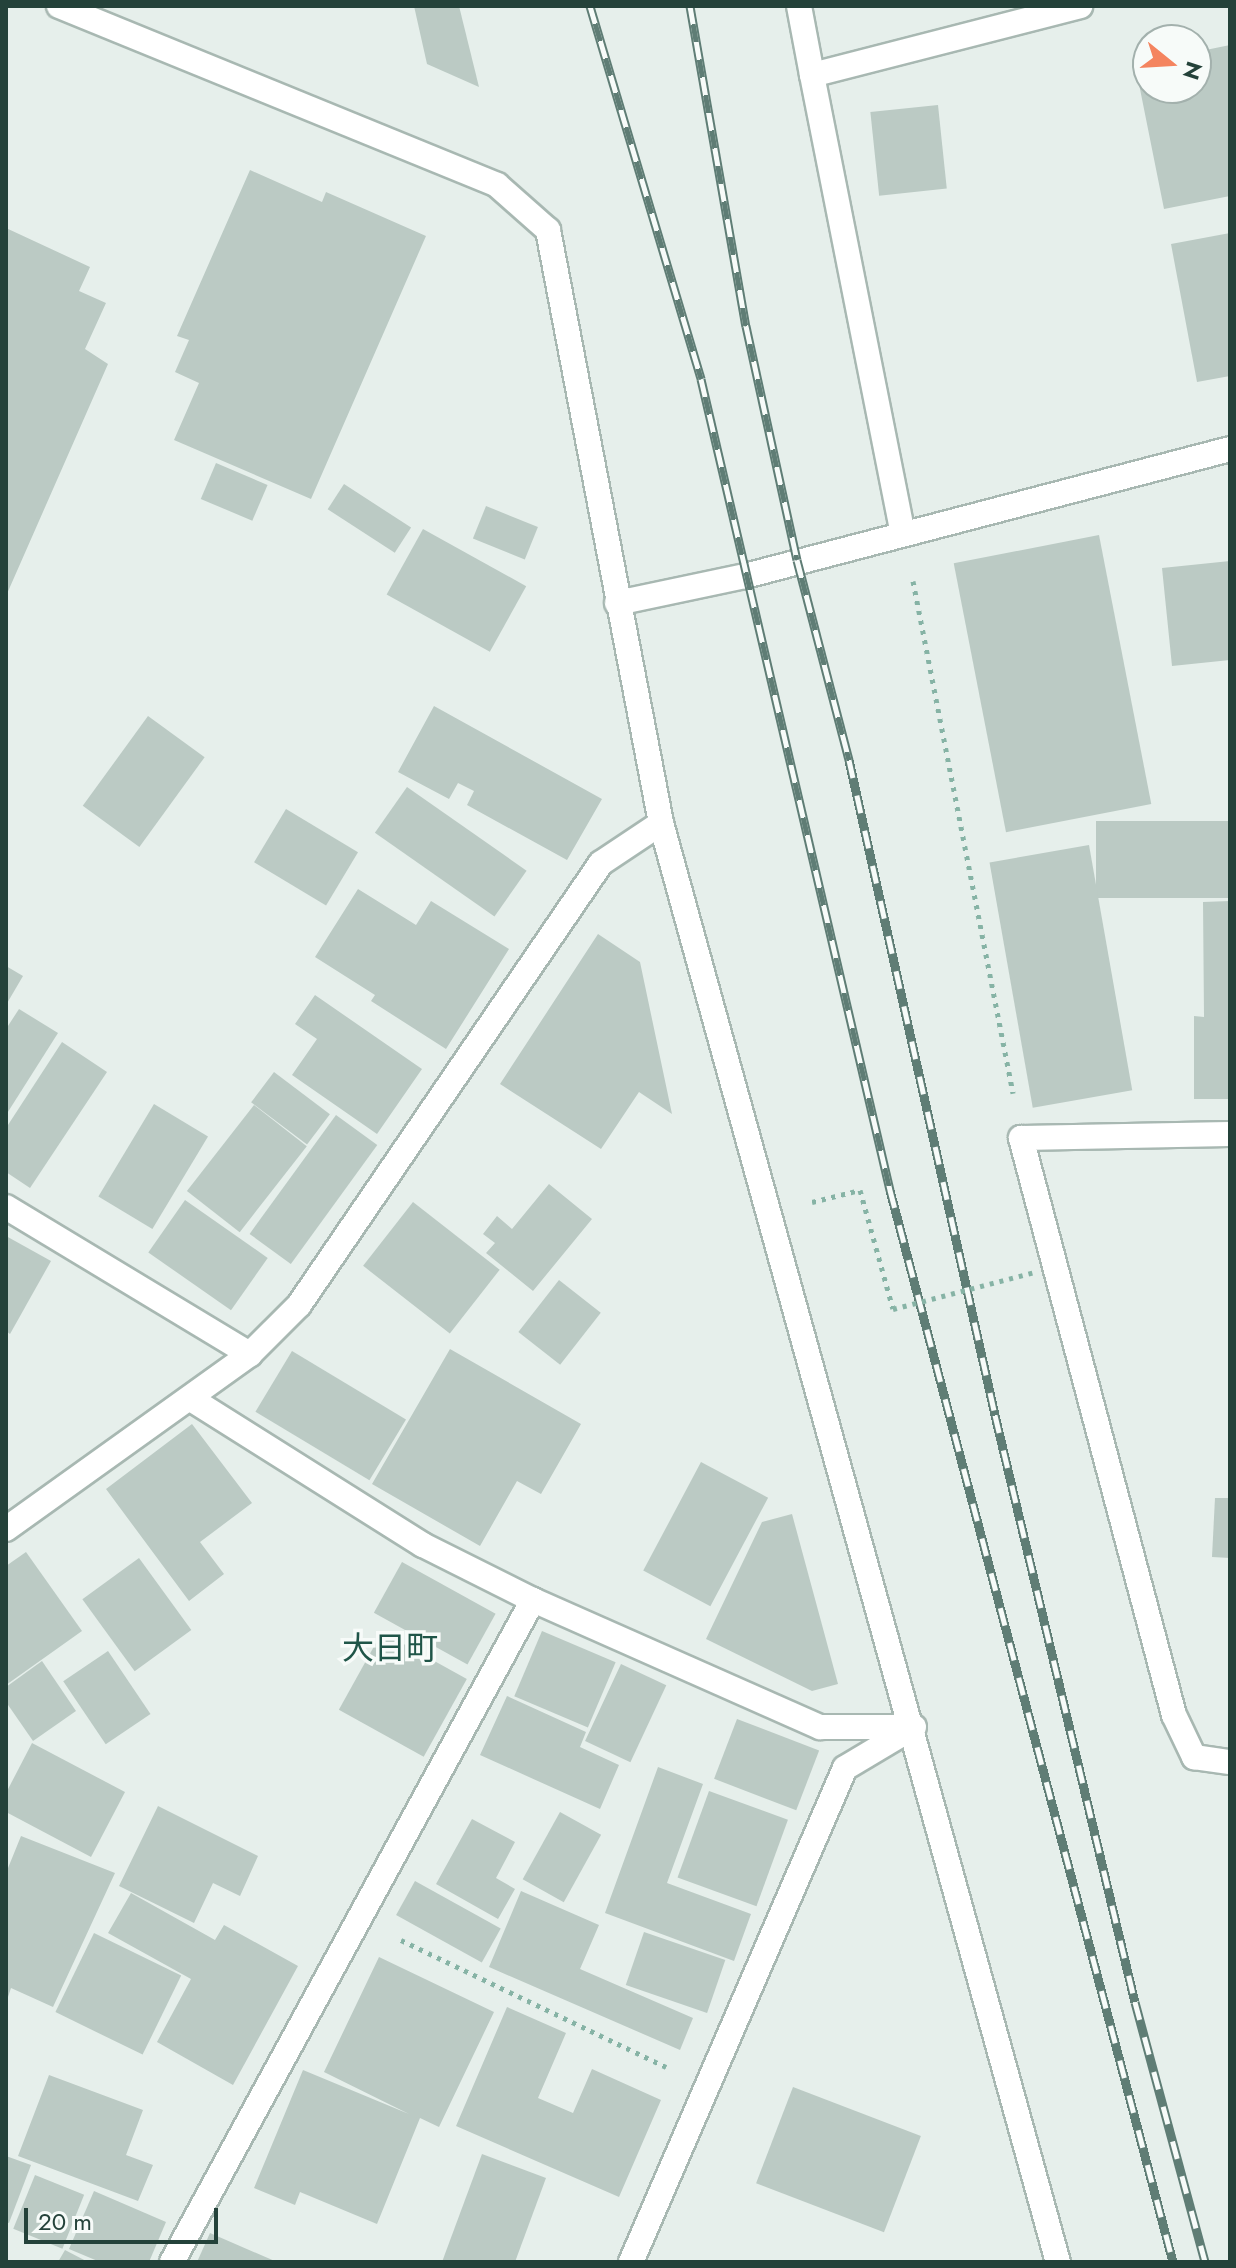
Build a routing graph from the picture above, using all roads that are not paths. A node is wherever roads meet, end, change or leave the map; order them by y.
1 (59, 6) edge
2 (799, 6) edge
3 (1080, 6) edge
4 (812, 75) junction
5 (1230, 449) edge
6 (903, 533) junction
7 (617, 603) junction
8 (661, 823) junction
9 (1230, 1134) edge
10 (6, 1207) edge
11 (250, 1354) junction
12 (191, 1399) junction
13 (6, 1529) edge
14 (533, 1600) junction
15 (914, 1727) junction
16 (1230, 1762) edge
17 (172, 2262) edge
18 (631, 2262) edge
19 (1058, 2262) edge

1 - 7 street
2 - 4 street
3 - 4 street
4 - 6 street
5 - 6 street
6 - 7 street
7 - 8 street
8 - 11 street
8 - 15 street
9 - 16 street
10 - 11 street
11 - 12 street
12 - 13 street
12 - 14 street
14 - 15 street
14 - 17 street
15 - 18 street
15 - 19 street

